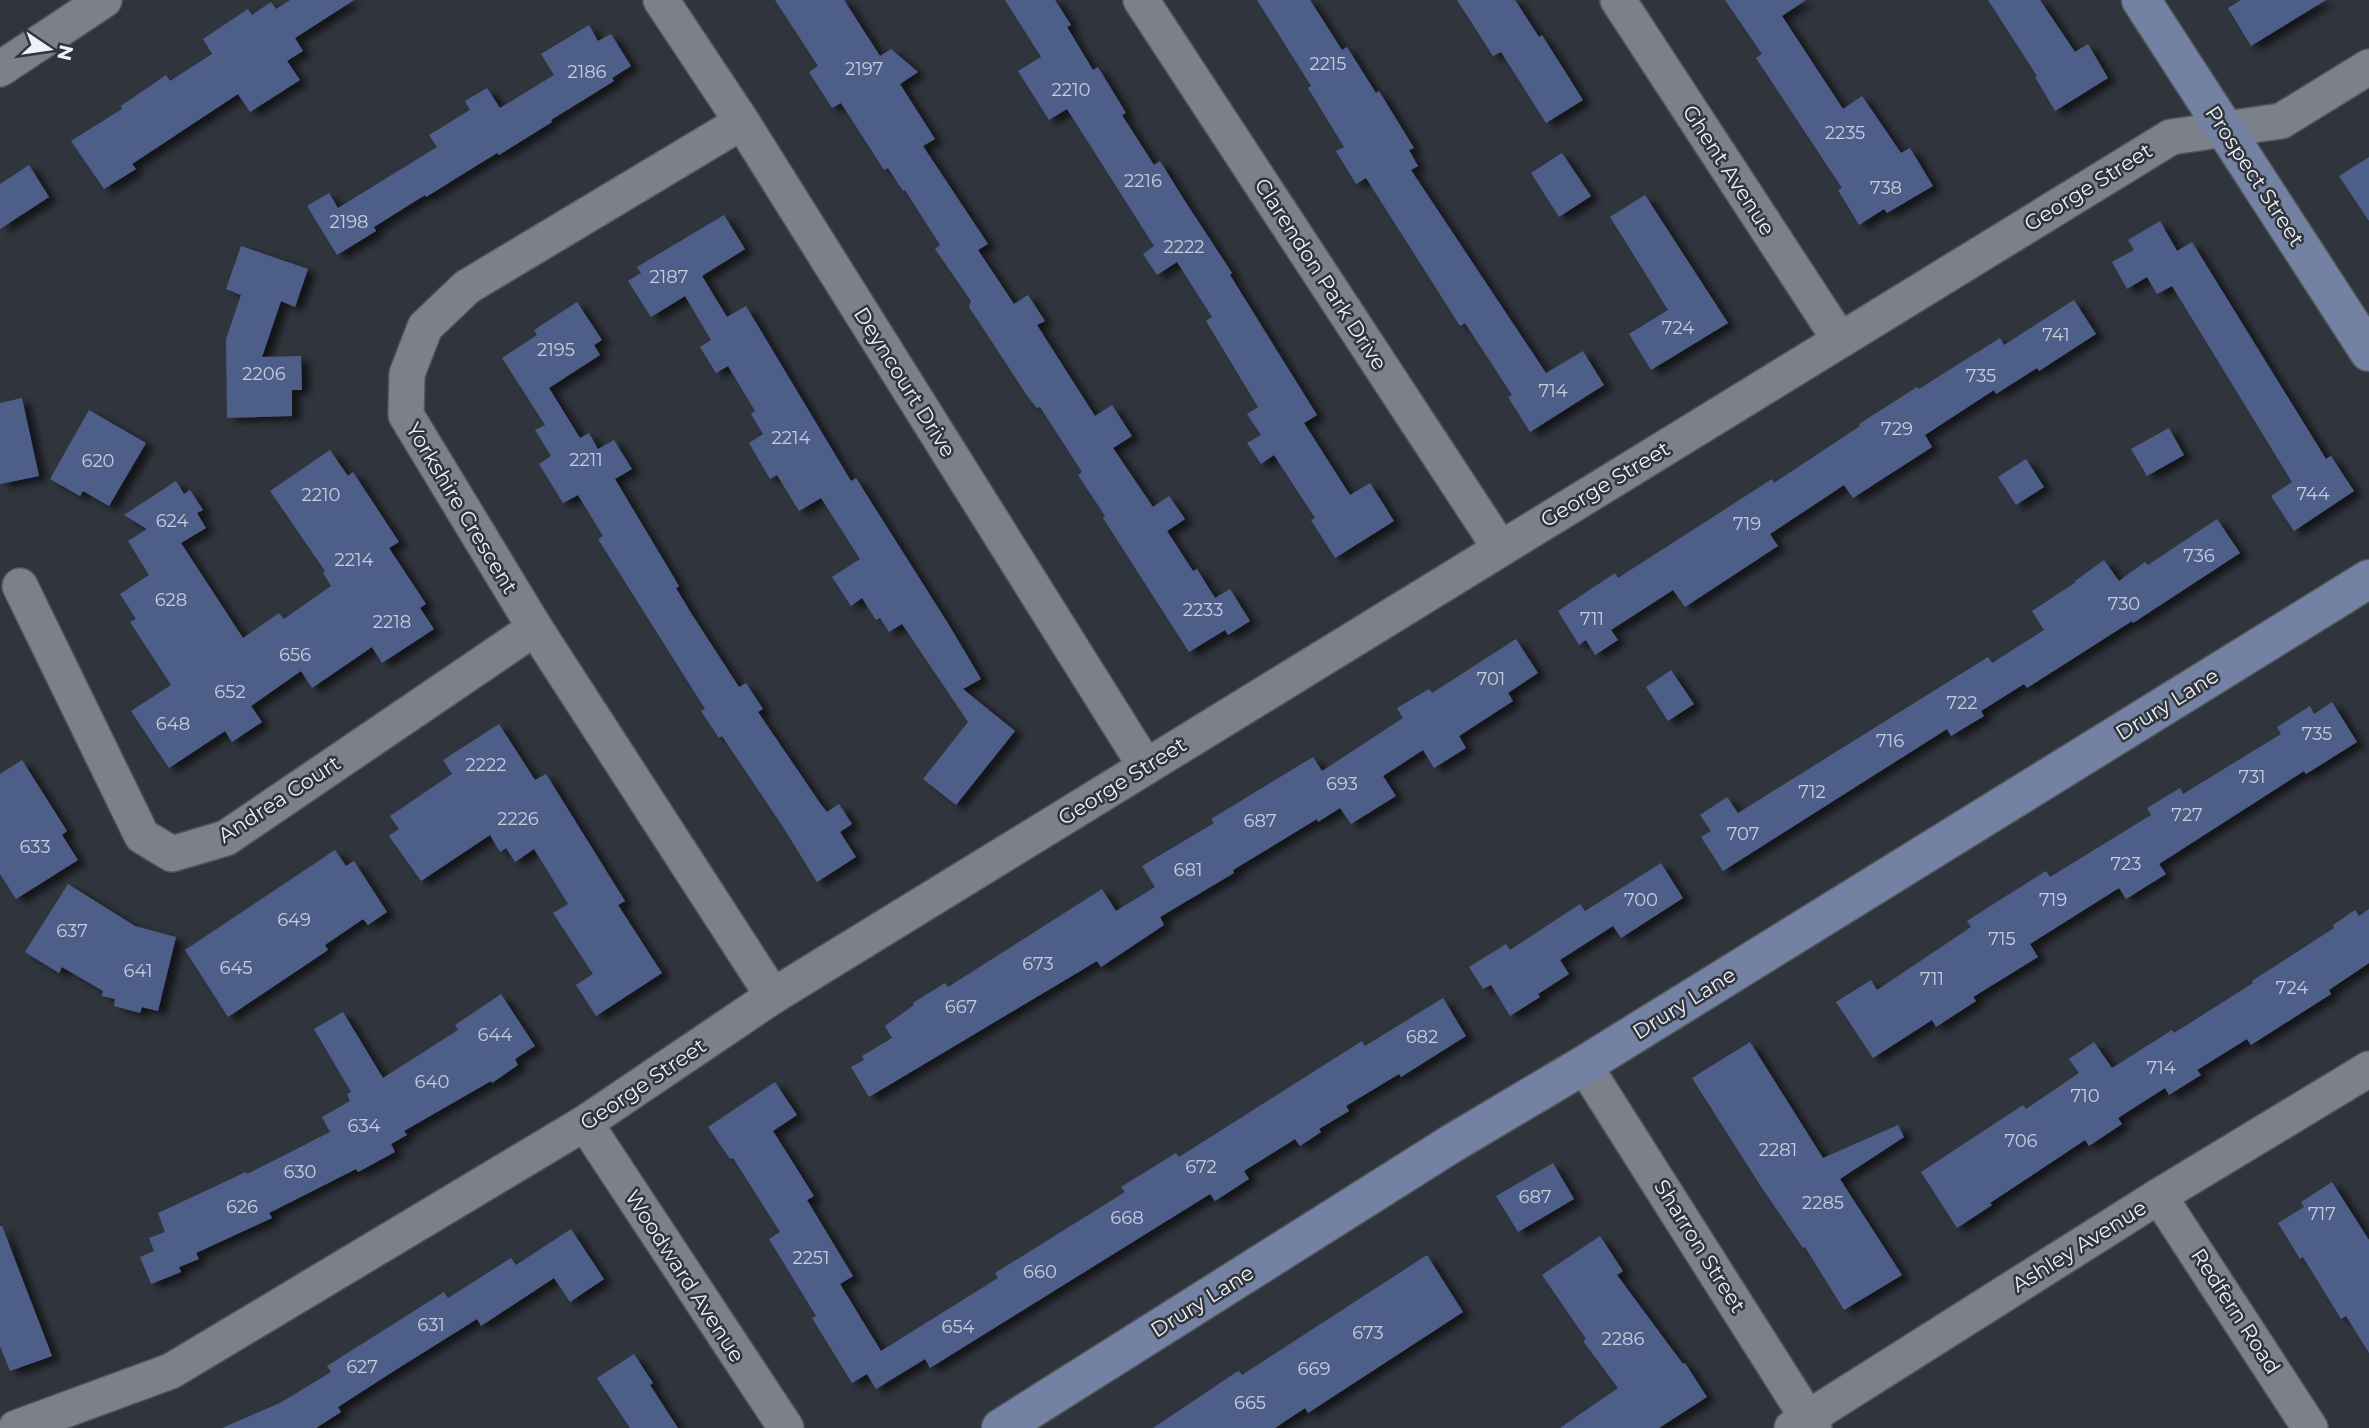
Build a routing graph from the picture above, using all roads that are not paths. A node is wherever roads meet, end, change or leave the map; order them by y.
1 (104, 0) edge
2 (661, 0) edge
3 (1142, 0) edge
4 (1618, 0) edge
5 (2141, 0) edge
6 (2369, 67) edge
7 (0, 69) edge
8 (742, 122) junction
9 (2225, 129) junction
10 (1840, 340) junction
11 (2369, 352) edge
12 (1500, 548) junction
13 (2369, 579) edge
14 (20, 586) dead end
15 (536, 628) junction
16 (1146, 766) junction
17 (773, 996) junction
18 (1584, 1065) junction
19 (2369, 1069) edge
20 (585, 1123) junction
21 (2159, 1196) junction
22 (1805, 1424) edge
23 (16, 1428) edge
24 (786, 1428) edge
25 (1001, 1428) edge
26 (2310, 1428) edge

1 - 7 street
2 - 8 street, Deyncourt Drive
3 - 12 street, Clarendon Park Drive
4 - 10 street, Ghent Avenue
5 - 9 street, Prospect Street
6 - 9 street, George Street
8 - 15 street, Yorkshire Crescent
8 - 16 street, Deyncourt Drive
9 - 10 street, George Street
9 - 11 street, Prospect Street
10 - 12 street, George Street
12 - 16 street, George Street
13 - 18 street, Drury Lane
14 - 15 street, Andrea Court
15 - 17 street, Yorkshire Crescent
16 - 17 street, George Street
17 - 20 street, George Street
18 - 22 street, Sharron Street
18 - 25 street, Drury Lane
19 - 21 street, Ashley Avenue
20 - 23 street, George Street
20 - 24 street, Woodward Avenue
21 - 22 street, Ashley Avenue
21 - 26 street, Redfern Road

